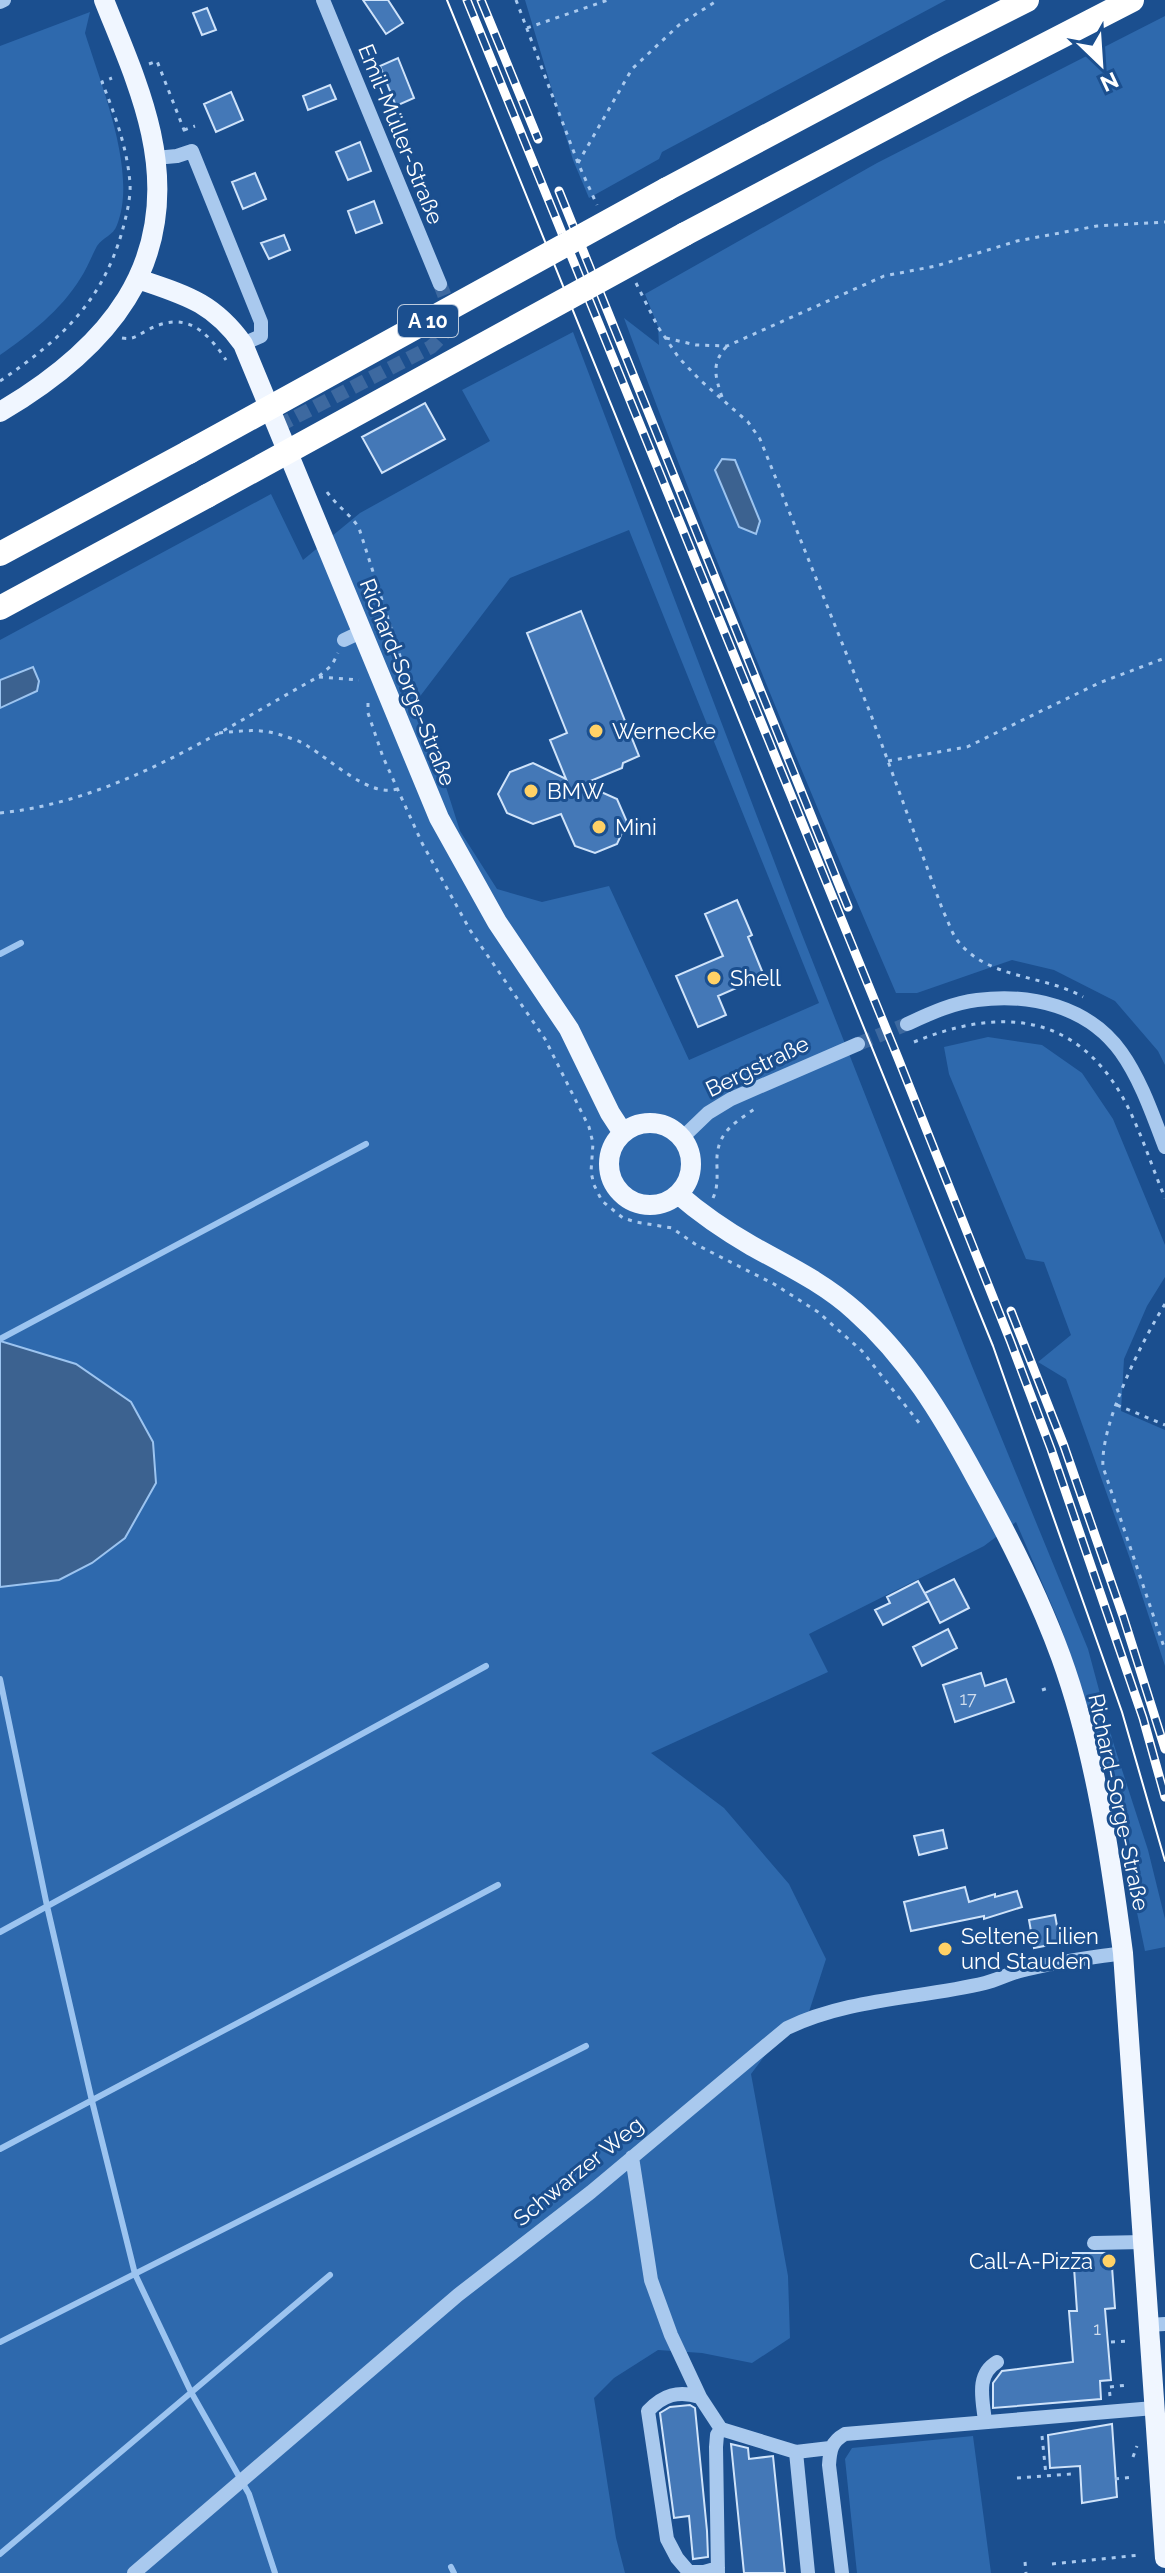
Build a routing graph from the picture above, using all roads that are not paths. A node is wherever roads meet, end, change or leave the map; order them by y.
1 (104, 0) edge
2 (323, 0) edge
3 (1027, 0) edge
4 (1132, 0) edge
5 (155, 158) junction
6 (138, 279) junction
7 (440, 284) tunnel mouth
8 (243, 344) junction
9 (0, 412) edge
10 (0, 554) edge
11 (0, 608) edge
12 (907, 1024) tunnel mouth
13 (858, 1044) tunnel mouth
14 (623, 1133) junction
15 (682, 1138) junction
16 (1165, 1147) edge
17 (678, 1194) junction
18 (1123, 1953) junction
19 (632, 2157) junction
20 (1143, 2242) junction
21 (1094, 2243) dead end
22 (1156, 2324) edge
23 (997, 2362) dead end
24 (700, 2397) junction
25 (1154, 2408) junction
26 (985, 2422) junction
27 (721, 2429) junction
28 (830, 2448) junction
29 (796, 2452) junction
30 (1165, 2558) edge
31 (718, 2570) edge
32 (134, 2573) edge
33 (808, 2573) edge
34 (842, 2573) edge

1 - 5 main road
2 - 7 street, Emil-Müller-Straße
3 - 10 highway, A 10, bridge
4 - 11 highway, A 10, bridge
5 - 6 main road
5 - 8 street
6 - 8 main road, Richard-Sorge-Straße
6 - 9 main road
8 - 14 main road, Richard-Sorge-Straße
12 - 16 street
13 - 15 street, Bergstraße
14 - 15 main road
14 - 17 main road
15 - 17 main road
17 - 18 main road, Richard-Sorge-Straße
18 - 19 street, Schwarzer Weg
18 - 20 main road, Richard-Sorge-Straße
19 - 24 street
19 - 32 street, Schwarzer Weg
20 - 21 street
20 - 22 main road, Richard-Sorge-Straße
22 - 25 main road, Richard-Sorge-Straße
23 - 26 street
24 - 27 street
24 - 31 street
25 - 26 street
25 - 30 main road, Richard-Sorge-Straße
26 - 28 street
27 - 29 street
27 - 31 street
28 - 29 street
28 - 34 street
29 - 33 street

